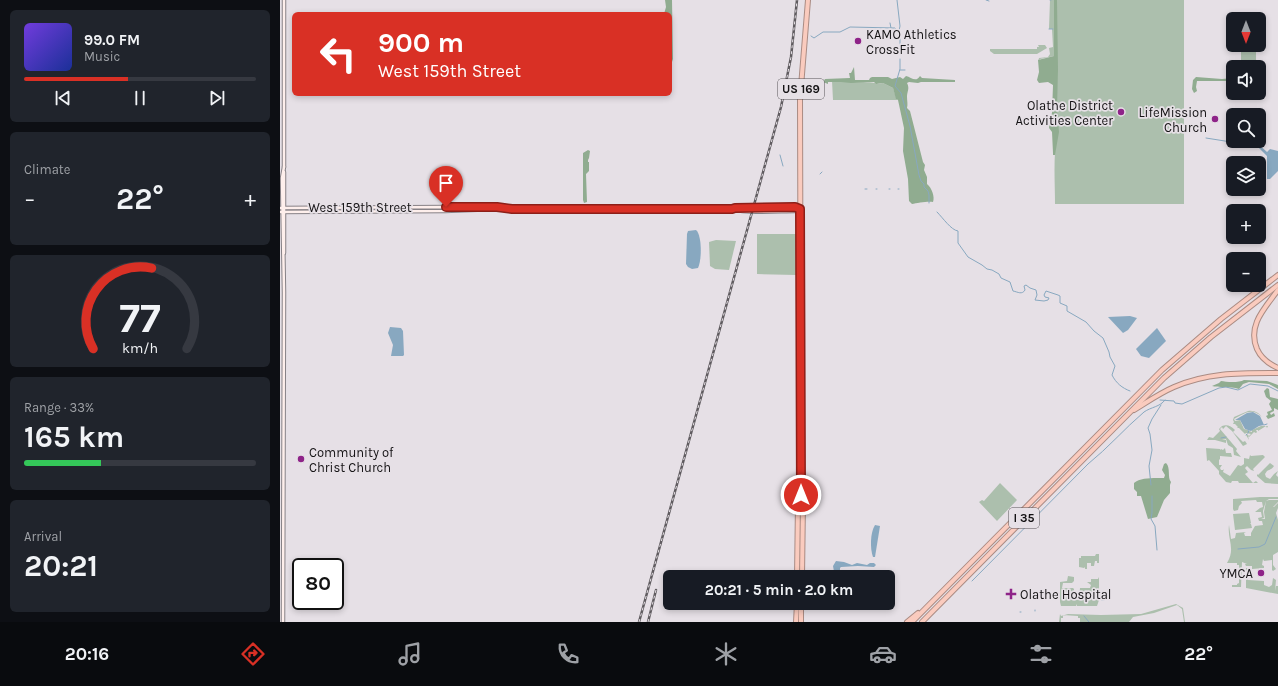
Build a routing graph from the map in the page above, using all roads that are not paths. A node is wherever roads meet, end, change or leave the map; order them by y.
1 (284, 0) edge
2 (808, 0) edge
3 (800, 209) junction
4 (282, 210) edge
5 (1278, 275) edge
6 (1278, 285) edge
7 (1278, 290) edge
8 (1278, 368) edge
9 (1278, 373) edge
10 (1127, 415) junction
11 (801, 495) junction
12 (797, 570) edge
13 (802, 570) edge
14 (932, 602) junction
15 (796, 610) edge
16 (801, 610) edge
17 (283, 622) edge
18 (796, 622) edge
19 (801, 622) edge
20 (907, 622) edge
21 (912, 622) edge
22 (922, 622) edge

1 - 4 main road
2 - 3 highway, US 169
3 - 4 main road, West 159th Street
3 - 11 highway, US 169
4 - 17 main road
5 - 14 highway, I 35
6 - 10 highway, I 35
7 - 8 highway
9 - 10 highway
10 - 22 highway, I 35
11 - 12 highway, US 169
11 - 13 highway, US 169
14 - 20 highway
14 - 21 highway, I 35
15 - 18 highway
16 - 19 highway

